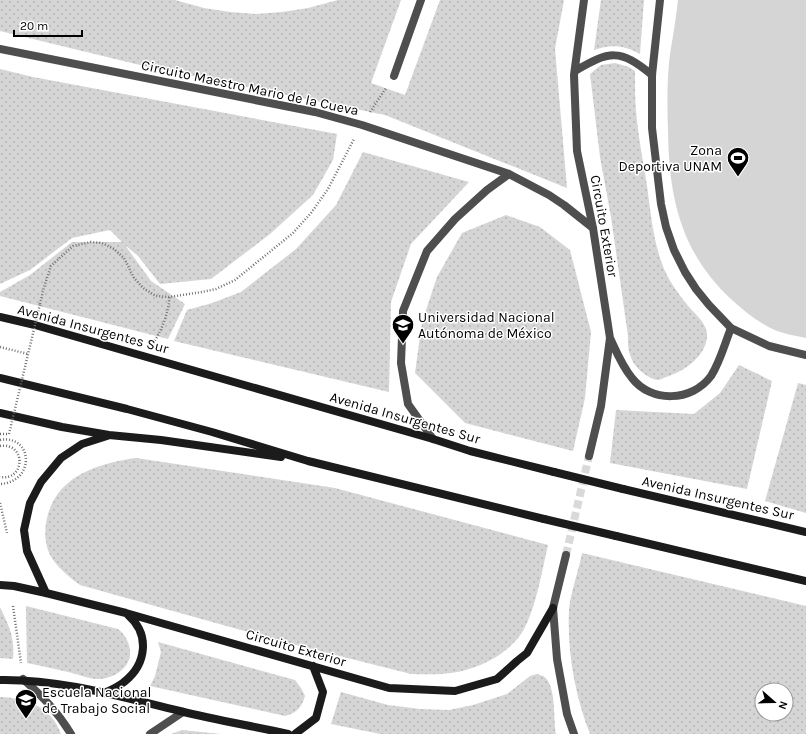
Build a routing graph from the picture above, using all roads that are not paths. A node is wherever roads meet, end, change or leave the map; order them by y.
1 (421, 0) edge
2 (584, 0) edge
3 (660, 0) edge
4 (0, 49) edge
5 (575, 72) junction
6 (652, 75) junction
7 (394, 76) road end
8 (509, 174) junction
9 (593, 228) junction
10 (0, 317) edge
11 (731, 328) junction
12 (610, 338) junction
13 (806, 355) edge
14 (0, 378) edge
15 (0, 413) edge
16 (109, 436) junction
17 (433, 439) junction
18 (589, 456) tunnel mouth
19 (308, 461) junction
20 (806, 532) edge
21 (566, 555) tunnel mouth
22 (806, 581) edge
23 (0, 585) edge
24 (46, 593) junction
25 (553, 608) junction
26 (126, 613) junction
27 (313, 666) junction
28 (23, 679) junction
29 (0, 680) edge
30 (104, 692) junction
31 (183, 712) junction
32 (71, 734) edge
33 (150, 734) edge
34 (288, 734) edge
35 (295, 734) edge
36 (574, 734) edge

1 - 7 street
2 - 5 street, Circuito Exterior
3 - 6 street
4 - 8 street, Circuito Maestro Mario de la Cueva
5 - 6 street
5 - 9 street, Circuito Exterior
6 - 11 street
8 - 9 street, Circuito Maestro Mario de la Cueva
8 - 17 street
9 - 12 street, Circuito Exterior
10 - 17 main road, Avenida Insurgentes Sur
11 - 12 street
11 - 13 street
12 - 18 street, Circuito Exterior
14 - 19 main road
15 - 16 main road
16 - 19 main road
16 - 24 main road
17 - 20 main road, Avenida Insurgentes Sur, bridge
19 - 22 main road, bridge
21 - 25 street, Circuito Exterior
23 - 24 main road, Circuito Exterior
24 - 26 main road, Circuito Exterior
25 - 27 main road, Circuito Exterior
25 - 36 street, Circuito Exterior
26 - 27 main road, Circuito Exterior
26 - 30 main road
27 - 35 main road
28 - 29 main road
28 - 30 main road
28 - 32 street
30 - 31 main road
31 - 33 street
31 - 34 main road

